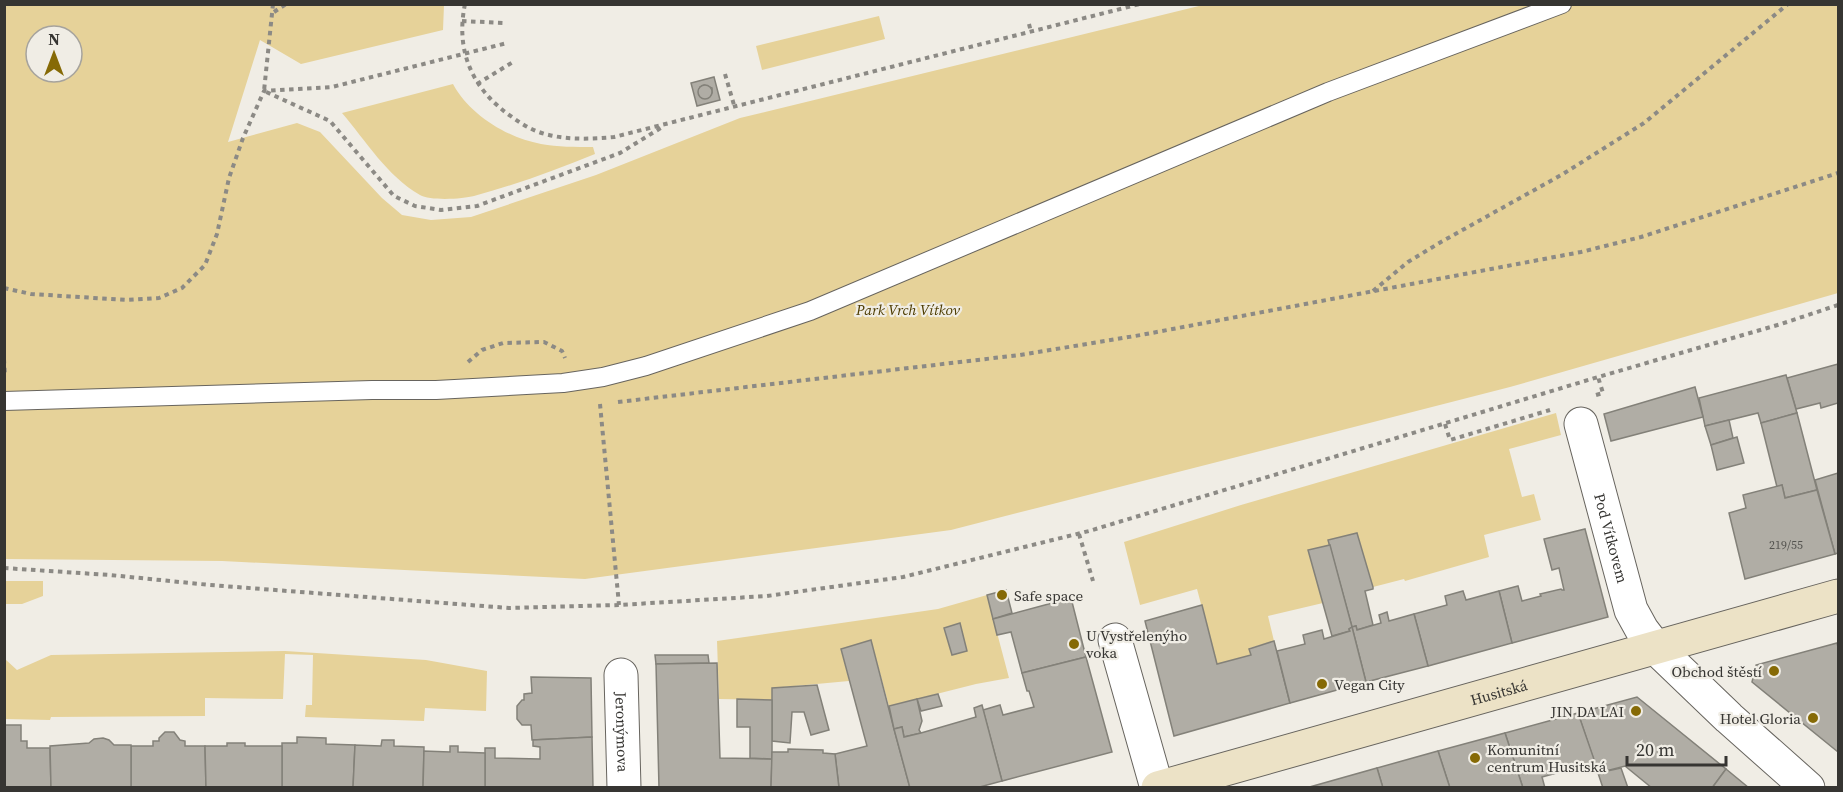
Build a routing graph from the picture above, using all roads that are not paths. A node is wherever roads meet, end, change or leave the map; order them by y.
1 (1562, 4) edge
2 (4, 401) edge
3 (1581, 424) road end
4 (1839, 596) edge
5 (1115, 640) dead end
6 (1655, 647) junction
7 (621, 675) dead end
8 (624, 788) edge
9 (1158, 788) edge
10 (1808, 788) edge

1 - 2 lane
3 - 6 street, Pod Vítkovem
4 - 6 main road, Husitská
5 - 9 street
6 - 9 main road, Husitská
6 - 10 street, Pod Vítkovem
7 - 8 street, Jeronýmova

